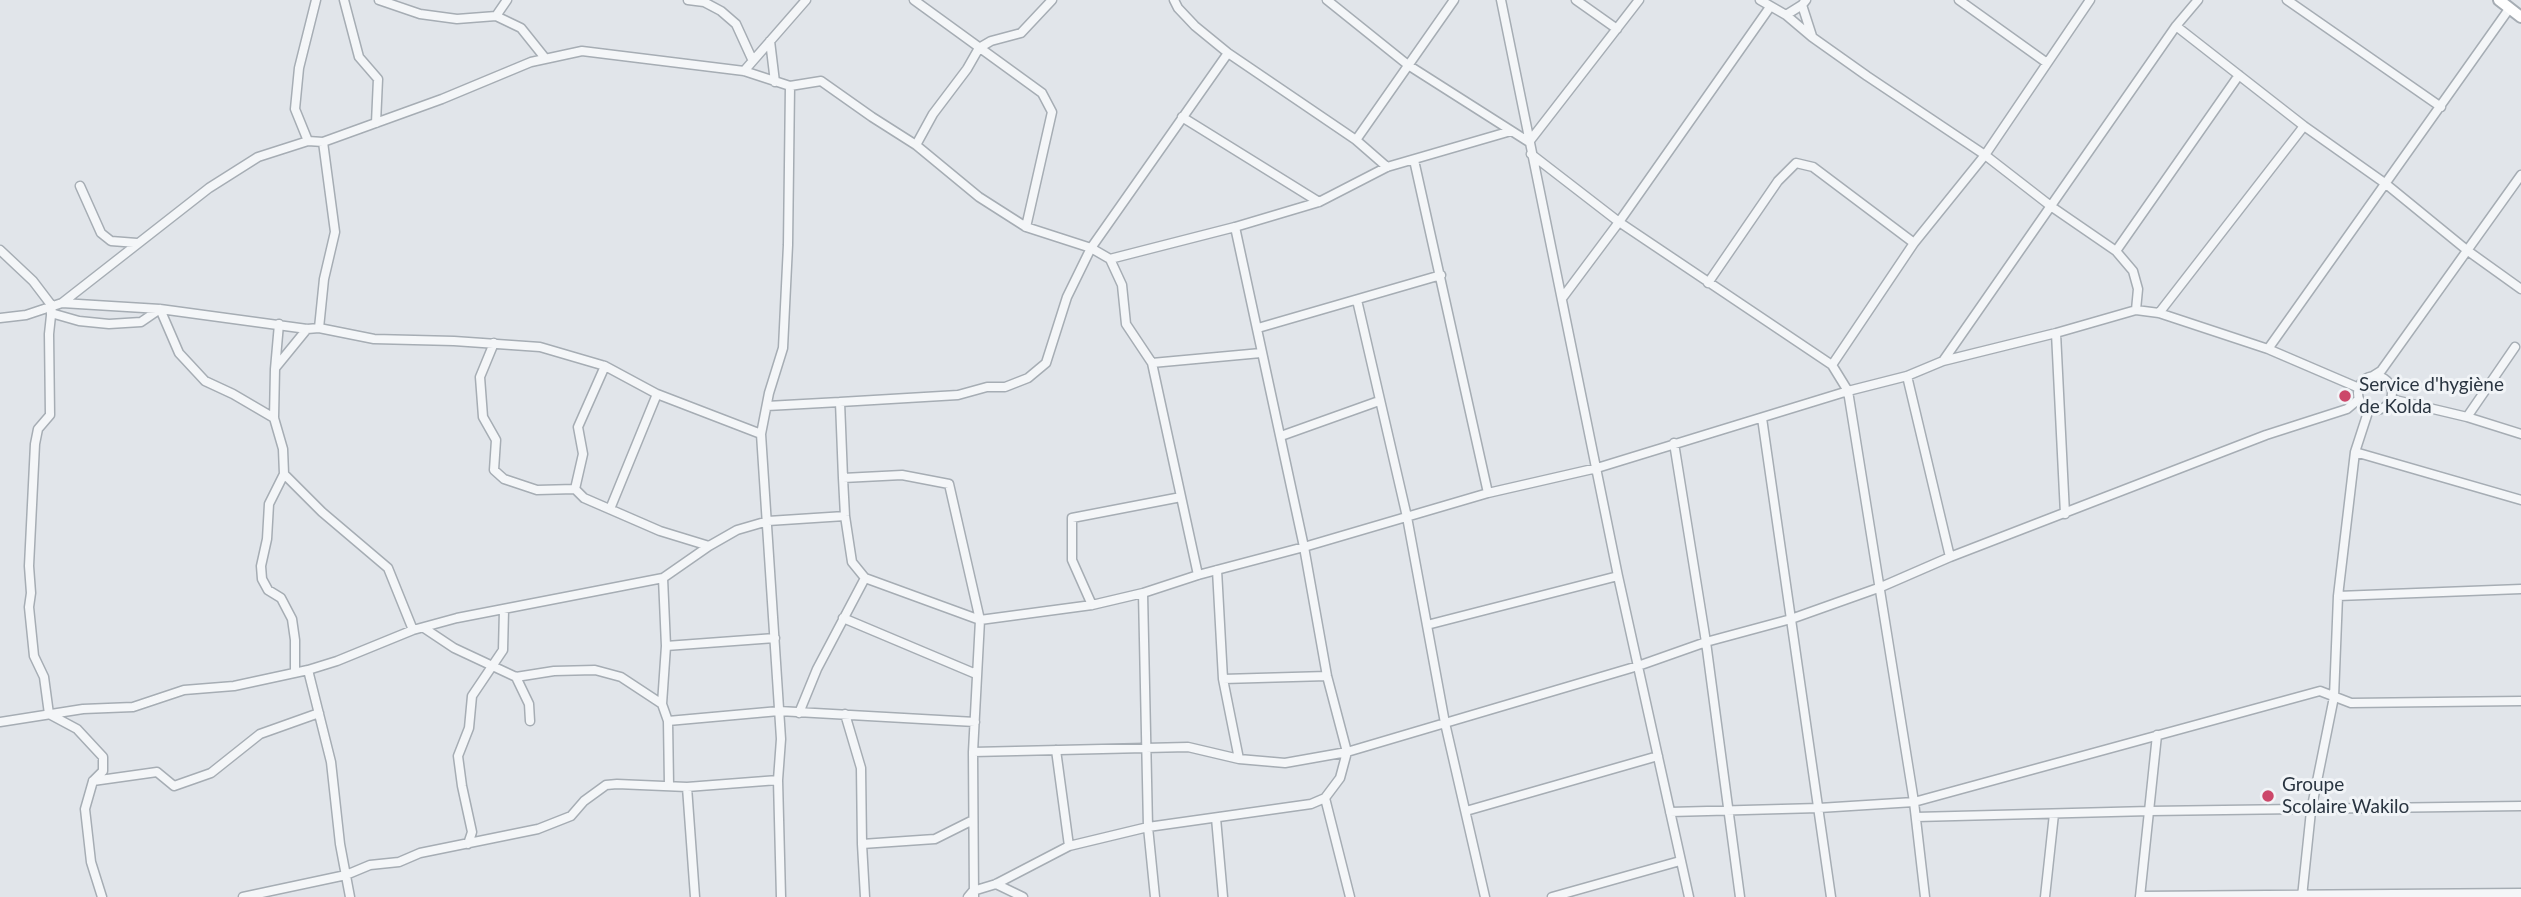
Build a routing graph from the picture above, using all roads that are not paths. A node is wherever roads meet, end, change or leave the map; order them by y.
1 (316, 0) edge
2 (344, 0) edge
3 (379, 0) edge
4 (507, 0) edge
5 (688, 0) edge
6 (806, 0) edge
7 (1052, 0) edge
8 (1174, 0) edge
9 (1327, 0) edge
10 (1454, 0) edge
11 (1501, 0) edge
12 (1576, 0) edge
13 (1639, 0) edge
14 (1760, 0) edge
15 (1959, 0) edge
16 (2090, 0) edge
17 (2198, 0) edge
18 (2287, 0) edge
19 (2499, 0) edge
20 (919, 2) edge
21 (1804, 3) edge
22 (1770, 7) junction
23 (2509, 9) junction
24 (1786, 15) junction
25 (496, 16) junction
26 (2521, 17) edge
27 (2176, 26) junction
28 (1617, 29) junction
29 (1812, 37) junction
30 (770, 41) junction
31 (979, 48) junction
32 (1228, 53) junction
33 (545, 58) junction
34 (752, 59) junction
35 (2046, 62) junction
36 (1408, 65) junction
37 (744, 71) junction
38 (2239, 75) junction
39 (775, 82) junction
40 (790, 86) junction
41 (2441, 107) junction
42 (1182, 117) junction
43 (376, 122) junction
44 (2304, 126) junction
45 (1511, 131) junction
46 (1356, 139) junction
47 (308, 141) junction
48 (323, 142) junction
49 (1529, 142) junction
50 (916, 145) junction
51 (1531, 154) junction
52 (1985, 155) junction
53 (1414, 160) junction
54 (1387, 167) junction
55 (2521, 175) edge
56 (2386, 184) junction
57 (80, 186) dead end
58 (1320, 202) junction
59 (2052, 207) junction
60 (1619, 222) junction
61 (1026, 227) junction
62 (1234, 227) junction
63 (137, 243) junction
64 (1914, 243) junction
65 (1091, 248) junction
66 (0, 250) edge
67 (2116, 251) junction
68 (2468, 251) junction
69 (1110, 259) junction
70 (1441, 275) junction
71 (1708, 283) junction
72 (2521, 289) edge
73 (1563, 297) junction
74 (1357, 300) junction
75 (62, 303) junction
76 (160, 309) junction
77 (52, 310) junction
78 (2136, 310) junction
79 (2159, 313) junction
80 (1, 319) edge
81 (279, 324) junction
82 (319, 328) junction
83 (1258, 328) junction
84 (307, 329) junction
85 (2056, 333) junction
86 (494, 343) junction
87 (2515, 348) dead end
88 (2268, 349) junction
89 (1261, 353) junction
90 (1943, 360) junction
91 (1152, 363) junction
92 (1832, 365) junction
93 (605, 366) junction
94 (275, 369) junction
95 (1907, 376) junction
96 (2373, 376) junction
97 (2359, 388) junction
98 (1848, 391) junction
99 (657, 394) junction
100 (2391, 398) junction
101 (2359, 400) junction
102 (1379, 401) junction
103 (840, 402) junction
104 (766, 406) junction
105 (2369, 409) junction
106 (2467, 417) junction
107 (274, 418) junction
108 (1762, 418) junction
109 (761, 434) junction
110 (2521, 435) edge
111 (1281, 436) junction
112 (1674, 443) junction
113 (2355, 452) junction
114 (1597, 468) junction
115 (284, 474) junction
116 (844, 478) junction
117 (575, 489) junction
118 (1488, 493) junction
119 (1181, 497) junction
120 (2521, 500) edge
121 (610, 509) junction
122 (2065, 514) junction
123 (845, 516) junction
124 (1407, 517) junction
125 (768, 521) junction
126 (709, 546) junction
127 (1304, 547) junction
128 (1950, 557) junction
129 (1217, 570) junction
130 (1198, 575) junction
131 (1618, 576) junction
132 (663, 578) junction
133 (865, 578) junction
134 (1881, 587) junction
135 (2521, 589) edge
136 (1143, 593) junction
137 (2338, 596) junction
138 (1092, 605) junction
139 (504, 610) junction
140 (843, 618) junction
141 (1790, 619) junction
142 (980, 620) junction
143 (1427, 625) junction
144 (424, 628) junction
145 (413, 630) junction
146 (775, 638) junction
147 (1706, 642) junction
148 (666, 646) junction
149 (1638, 666) junction
150 (492, 668) junction
151 (308, 670) junction
152 (295, 672) junction
153 (976, 674) junction
154 (1327, 676) junction
155 (516, 677) junction
156 (1223, 679) junction
157 (2334, 697) junction
158 (2521, 701) edge
159 (662, 704) junction
160 (779, 711) junction
161 (319, 713) junction
162 (799, 713) junction
163 (845, 714) junction
164 (49, 715) junction
165 (530, 721) dead end
166 (668, 721) junction
167 (0, 722) edge
168 (975, 722) junction
169 (1445, 723) junction
170 (2157, 735) junction
171 (1148, 749) junction
172 (1056, 750) junction
173 (973, 752) junction
174 (1347, 752) junction
175 (1658, 756) junction
176 (1239, 759) junction
177 (778, 780) junction
178 (93, 781) junction
179 (669, 785) junction
180 (687, 787) junction
181 (1325, 798) junction
182 (1914, 803) junction
183 (2521, 806) edge
184 (1819, 808) junction
185 (1466, 811) junction
186 (1727, 811) junction
187 (2150, 811) junction
188 (2311, 811) junction
189 (1670, 812) junction
190 (2054, 814) junction
191 (1916, 817) junction
192 (1216, 818) junction
193 (973, 820) junction
194 (1148, 827) junction
195 (468, 844) junction
196 (862, 844) junction
197 (1069, 846) junction
198 (1680, 861) junction
199 (346, 875) junction
200 (996, 884) junction
201 (2521, 893) edge
202 (971, 895) edge
203 (2461, 895) edge
204 (2302, 896) edge
205 (102, 897) edge
206 (243, 897) edge
207 (350, 897) edge
208 (695, 897) edge
209 (782, 897) edge
210 (865, 897) edge
211 (1023, 897) edge
212 (1155, 897) edge
213 (1223, 897) edge
214 (1350, 897) edge
215 (1485, 897) edge
216 (1552, 897) edge
217 (1689, 897) edge
218 (1740, 897) edge
219 (1832, 897) edge
220 (1925, 897) edge
221 (2045, 897) edge
222 (2140, 897) edge

1 - 47 street
2 - 43 street
3 - 25 street
4 - 25 street
5 - 34 street
6 - 30 street
7 - 31 street
8 - 32 street
9 - 36 street
10 - 36 street
11 - 49 street
12 - 28 street
13 - 28 street
14 - 22 street
15 - 35 street
16 - 35 street
17 - 27 street
18 - 41 street
19 - 23 main road
20 - 31 street
21 - 24 street
21 - 29 street
22 - 24 street
22 - 60 street
23 - 26 main road
23 - 41 street
24 - 29 street
25 - 33 street
27 - 38 street
27 - 59 street
28 - 49 street
29 - 52 street
30 - 34 street
30 - 39 street
31 - 50 street
31 - 61 street
32 - 42 street
32 - 46 street
33 - 37 street
33 - 43 street
34 - 37 street
35 - 52 street
36 - 45 street
36 - 46 street
37 - 39 street
38 - 44 street
38 - 67 street
39 - 40 street
40 - 50 street
40 - 104 street
41 - 56 street
42 - 58 street
42 - 65 street
43 - 48 street
44 - 56 street
44 - 79 street
45 - 49 street
45 - 53 street
46 - 54 street
47 - 48 street
47 - 63 street
48 - 82 street
49 - 51 street
50 - 61 street
51 - 60 street
51 - 73 street
52 - 59 street
52 - 64 street
53 - 54 street
53 - 70 street
54 - 58 street
55 - 68 street
56 - 68 street
56 - 88 street
57 - 63 street
58 - 62 street
59 - 67 street
59 - 90 street
60 - 71 street
60 - 73 street
61 - 65 street
62 - 69 street
62 - 83 street
63 - 75 street
64 - 71 street
64 - 92 street
65 - 69 street
65 - 103 street
66 - 77 street
67 - 78 street
68 - 72 street
68 - 96 street
69 - 91 street
70 - 74 street
70 - 118 street
71 - 92 street
73 - 114 street
74 - 83 street
74 - 102 street
75 - 76 street
75 - 77 street
76 - 77 street
76 - 81 street
76 - 107 street
77 - 80 street
77 - 164 street
78 - 79 street
78 - 85 street
79 - 88 street
81 - 84 street
81 - 94 street
82 - 84 street
82 - 86 street
83 - 89 street
84 - 94 street
85 - 90 street
85 - 122 street
86 - 93 street
86 - 117 street
87 - 106 street
88 - 97 street
89 - 91 street
89 - 111 street
90 - 95 street
91 - 119 street
92 - 98 street
93 - 99 street
93 - 117 street
94 - 107 street
95 - 98 street
95 - 128 street
96 - 97 street
96 - 100 street
97 - 101 street
98 - 108 street
98 - 134 street
99 - 109 street
99 - 121 street
100 - 105 street
100 - 106 street
101 - 105 street
101 - 122 street
102 - 111 street
102 - 124 street
103 - 104 street
103 - 116 street
104 - 109 street
105 - 113 street
106 - 110 street
107 - 115 street
108 - 112 street
108 - 141 street
109 - 125 street
111 - 127 street
112 - 114 street
112 - 147 street
113 - 120 street
113 - 137 street
114 - 118 street
114 - 131 street
115 - 145 street
115 - 152 street
116 - 123 street
116 - 142 street
117 - 121 street
118 - 124 street
119 - 130 street
119 - 138 street
121 - 126 street
122 - 128 street
123 - 125 street
123 - 133 street
124 - 127 street
124 - 143 street
125 - 126 street
125 - 146 street
126 - 132 street
127 - 129 street
127 - 154 street
128 - 134 street
129 - 130 street
129 - 156 street
130 - 136 street
131 - 143 street
131 - 149 street
132 - 139 street
132 - 148 street
133 - 140 street
133 - 142 street
134 - 141 street
134 - 182 street
135 - 137 street
136 - 138 street
136 - 171 street
137 - 157 street
138 - 142 street
139 - 144 street
139 - 150 street
140 - 153 street
140 - 162 street
141 - 147 street
141 - 184 street
142 - 153 street
143 - 169 street
144 - 145 street
144 - 150 street
145 - 151 street
146 - 148 street
146 - 160 street
147 - 149 street
147 - 186 street
148 - 159 street
149 - 169 street
149 - 175 street
150 - 155 street
150 - 195 street
151 - 152 street
151 - 161 street
152 - 164 street
153 - 168 street
154 - 156 street
154 - 174 street
155 - 159 street
155 - 165 street
156 - 176 street
157 - 158 street
157 - 170 street
157 - 188 street
159 - 166 street
160 - 162 street
160 - 166 street
160 - 177 street
161 - 178 street
161 - 199 street
162 - 163 street
163 - 168 street
163 - 196 street
164 - 167 street
164 - 178 street
166 - 179 street
168 - 173 street
169 - 174 street
169 - 185 street
170 - 182 street
170 - 187 street
171 - 172 street
171 - 176 street
171 - 194 street
172 - 173 street
172 - 197 street
173 - 193 street
174 - 176 street
174 - 181 street
175 - 185 street
175 - 189 street
177 - 180 street
177 - 209 street
178 - 205 street
179 - 180 street
179 - 195 street
180 - 208 street
181 - 192 street
181 - 214 street
182 - 184 street
182 - 191 street
183 - 188 street
184 - 186 street
184 - 219 street
185 - 215 street
186 - 189 street
186 - 218 street
187 - 188 street
187 - 190 street
187 - 222 street
188 - 204 street
189 - 198 street
190 - 191 street
190 - 221 street
191 - 220 street
192 - 194 street
192 - 213 street
193 - 196 street
193 - 202 street
194 - 197 street
194 - 212 street
195 - 199 street
196 - 210 street
197 - 200 street
198 - 216 street
198 - 217 street
199 - 206 street
199 - 207 street
200 - 202 street
200 - 211 street
201 - 203 street
203 - 204 street
204 - 222 street

